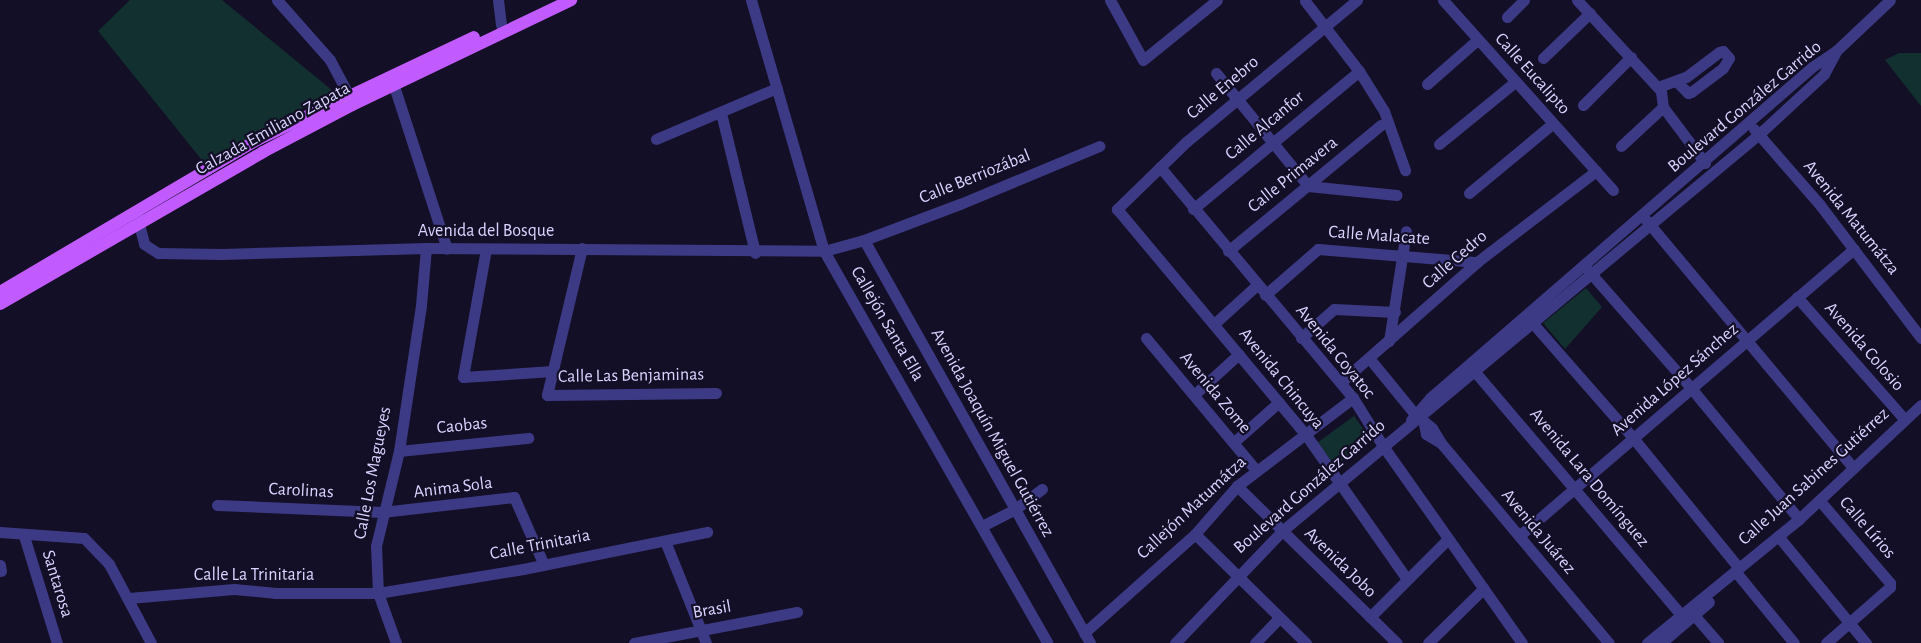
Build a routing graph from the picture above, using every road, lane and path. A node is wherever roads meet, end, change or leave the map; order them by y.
1 (277, 0) edge
2 (498, 0) edge
3 (553, 0) edge
4 (571, 0) edge
5 (752, 0) edge
6 (1110, 0) edge
7 (1217, 0) edge
8 (1357, 0) edge
9 (1443, 0) edge
10 (1524, 0) edge
11 (1577, 0) edge
12 (1890, 0) edge
13 (1306, 1) dead end
14 (1590, 13) junction
15 (1507, 16) dead end
16 (501, 25) junction
17 (1326, 25) junction
18 (482, 38) junction
19 (1478, 40) junction
20 (1836, 51) junction
21 (1631, 57) junction
22 (1542, 58) dead end
23 (1359, 71) junction
24 (1216, 73) dead end
25 (1515, 82) junction
26 (1677, 82) junction
27 (1427, 84) dead end
28 (394, 86) junction
29 (1658, 87) junction
30 (777, 88) junction
31 (349, 95) junction
32 (1236, 99) junction
33 (1583, 105) dead end
34 (1663, 107) junction
35 (721, 113) junction
36 (1552, 124) junction
37 (1750, 124) junction
38 (1381, 126) dead end
39 (1758, 136) junction
40 (656, 140) dead end
41 (1272, 143) junction
42 (1439, 144) dead end
43 (1099, 146) dead end
44 (1621, 146) dead end
45 (1704, 163) junction
46 (1160, 167) junction
47 (1405, 170) dead end
48 (1596, 171) junction
49 (1308, 186) junction
50 (1613, 190) dead end
51 (1469, 193) dead end
52 (1397, 195) dead end
53 (1117, 209) joint
54 (1193, 209) junction
55 (137, 211) junction
56 (1642, 216) junction
57 (138, 226) junction
58 (1650, 226) junction
59 (1406, 231) dead end
60 (864, 240) junction
61 (426, 248) junction
62 (447, 248) junction
63 (582, 248) junction
64 (486, 249) junction
65 (1854, 249) junction
66 (824, 251) junction
67 (1228, 251) junction
68 (755, 253) junction
69 (1403, 255) junction
70 (1477, 262) junction
71 (1588, 270) junction
72 (1257, 285) junction
73 (0, 292) edge
74 (1265, 295) junction
75 (1797, 297) junction
76 (0, 304) edge
77 (1395, 312) junction
78 (1530, 319) junction
79 (1214, 324) junction
80 (1146, 338) dead end
81 (1302, 338) junction
82 (1921, 338) edge
83 (1389, 342) junction
84 (1746, 343) junction
85 (1239, 354) junction
86 (1369, 358) junction
87 (1472, 368) junction
88 (553, 371) junction
89 (1340, 382) junction
90 (1691, 388) junction
91 (716, 393) dead end
92 (1195, 394) junction
93 (1354, 398) junction
94 (1279, 402) junction
95 (1921, 405) edge
96 (1904, 419) junction
97 (1416, 420) junction
98 (1306, 435) junction
99 (528, 438) dead end
100 (1634, 439) junction
101 (1234, 442) junction
102 (1383, 446) junction
103 (399, 451) junction
104 (1853, 468) junction
105 (1257, 471) junction
106 (1340, 483) junction
107 (1237, 486) junction
108 (1576, 488) junction
109 (1042, 489) dead end
110 (1820, 500) junction
111 (217, 505) dead end
112 (1014, 510) junction
113 (382, 512) junction
114 (1799, 519) junction
115 (984, 525) junction
116 (1282, 531) junction
117 (0, 532) edge
118 (707, 532) dead end
119 (1195, 534) junction
120 (24, 536) junction
121 (1519, 536) junction
122 (1778, 536) junction
123 (1448, 540) junction
124 (665, 541) junction
125 (544, 565) junction
126 (1735, 572) junction
127 (1236, 576) junction
128 (1407, 579) junction
129 (1484, 588) junction
130 (378, 593) junction
131 (130, 598) junction
132 (797, 612) dead end
133 (1681, 615) junction
134 (1694, 615) junction
135 (1279, 618) junction
136 (1370, 618) junction
137 (1848, 623) junction
138 (702, 629) junction
139 (1087, 638) edge
140 (1520, 642) edge
141 (57, 643) edge
142 (151, 643) edge
143 (396, 643) edge
144 (634, 643) edge
145 (706, 643) edge
146 (1048, 643) edge
147 (1175, 643) edge
148 (1255, 643) edge
149 (1306, 643) edge
150 (1396, 643) edge
151 (1428, 643) edge
152 (1609, 643) edge
153 (1647, 643) edge
154 (1661, 643) edge
155 (1718, 643) edge
156 (1794, 643) edge
157 (1826, 643) edge
158 (1866, 643) edge

1 - 31 street
2 - 16 street
3 - 16 main road, Calzada Emiliano Zapata
4 - 18 main road, Calzada Emiliano Zapata
5 - 30 street, Callejón Santa Ella
6 - 7 street
8 - 17 street, Calle Enebro
9 - 19 street, Calle Eucalipto
10 - 15 street
11 - 14 street
12 - 20 street
13 - 17 street
14 - 21 street
14 - 22 street
16 - 18 main road, Calzada Emiliano Zapata
17 - 23 street
17 - 32 street, Calle Enebro
18 - 28 main road, Calzada Emiliano Zapata
18 - 31 main road, Calzada Emiliano Zapata
19 - 25 street, Calle Eucalipto
19 - 27 street
20 - 37 street, Boulevard González Garrido
20 - 39 street, Boulevard González Garrido
21 - 29 street
21 - 33 street
23 - 41 street, Calle Alcanfor
23 - 47 street
24 - 32 street
25 - 36 street, Calle Eucalipto
25 - 42 street
26 - 26 street
26 - 29 street
28 - 57 main road, Calzada Emiliano Zapata
28 - 62 street
29 - 34 street
30 - 35 street
30 - 66 street, Callejón Santa Ella
31 - 55 main road, Calzada Emiliano Zapata
32 - 41 street
32 - 46 street, Calle Enebro
34 - 44 street
34 - 45 street
35 - 40 street
35 - 68 street
36 - 48 street, Calle Eucalipto
36 - 51 street
37 - 39 street, Avenida Matumátza
37 - 45 street, Boulevard González Garrido
38 - 49 street, Calle Primavera
39 - 58 street, Boulevard González Garrido
39 - 65 street, Avenida Matumátza
41 - 49 street
41 - 54 street, Calle Alcanfor
43 - 60 street, Calle Berriozábal
45 - 56 street, Boulevard González Garrido
46 - 53 street, Calle Enebro
46 - 54 street, Avenida Coyatoc
48 - 50 street, Calle Eucalipto
48 - 70 street, Calle Cedro
49 - 52 street
49 - 67 street, Calle Primavera
53 - 79 street, Avenida Chincuya
54 - 67 street, Avenida Coyatoc
55 - 57 street, Avenida del Bosque
55 - 73 main road, Calzada Emiliano Zapata
56 - 58 street
56 - 71 street, Boulevard González Garrido
57 - 61 street, Avenida del Bosque
57 - 76 main road, Calzada Emiliano Zapata
58 - 71 street, Boulevard González Garrido
58 - 84 street
59 - 69 street
60 - 66 street, Avenida del Bosque
60 - 112 street, Avenida Joaquín Miguel Gutiérrez
61 - 62 street, Avenida del Bosque
61 - 103 street, Calle Los Magueyes
62 - 64 street, Avenida del Bosque
63 - 64 street, Avenida del Bosque
63 - 68 street, Avenida del Bosque
63 - 88 street, Calle Las Benjaminas
64 - 88 street
65 - 75 street, Avenida López Sánchez
65 - 82 street, Avenida Matumátza
66 - 68 street, Avenida del Bosque
66 - 115 street, Callejón Santa Ella
67 - 72 street, Avenida Coyatoc
69 - 70 street, Calle Malacate
69 - 74 street, Calle Malacate
69 - 77 street
70 - 83 street, Calle Cedro
71 - 78 street, Boulevard González Garrido
71 - 90 street
72 - 74 street, Avenida Coyatoc
72 - 79 street
74 - 81 street, Avenida Coyatoc
75 - 84 street, Avenida López Sánchez
75 - 96 street, Avenida Colosio
77 - 81 street
77 - 83 street
78 - 87 street, Boulevard González Garrido
78 - 100 street
79 - 85 street, Avenida Chincuya
80 - 92 street, Avenida Zome
81 - 89 street, Avenida Coyatoc
83 - 86 street, Calle Cedro
84 - 90 street, Avenida López Sánchez
84 - 104 street
85 - 92 street
85 - 94 street, Avenida Chincuya
86 - 89 street, Calle Cedro
86 - 97 street, Avenida Juárez
87 - 97 street, Boulevard González Garrido
87 - 108 street, Avenida Lara Domínguez
88 - 91 street, Calle Las Benjaminas
89 - 93 street, Avenida Coyatoc
90 - 100 street, Avenida López Sánchez
90 - 114 street
92 - 101 street, Avenida Zome
93 - 98 street, Callejón Matumátza
93 - 102 street, Avenida Coyatoc
94 - 98 street, Avenida Chincuya
94 - 101 street
95 - 96 street, Calle Juan Sabines Gutiérrez
96 - 104 street, Calle Juan Sabines Gutiérrez
97 - 102 street, Boulevard González Garrido
97 - 121 street, Avenida Juárez
98 - 105 street, Callejón Matumátza
98 - 106 street, Avenida Chincuya
99 - 103 street, Caobas
100 - 108 street, Avenida López Sánchez
100 - 126 street
101 - 105 street, Avenida Zome
102 - 106 street, Boulevard González Garrido
102 - 123 street, Avenida Coyatoc
103 - 113 street, Calle Los Magueyes
104 - 110 street, Calle Juan Sabines Gutiérrez
105 - 107 street, Callejón Matumátza
106 - 116 street, Boulevard González Garrido
106 - 128 street, Avenida Chincuya
107 - 116 street, Avenida Jobo
107 - 119 street, Callejón Matumátza
108 - 121 street, Avenida López Sánchez
108 - 133 street, Avenida Lara Domínguez
109 - 112 street
110 - 114 street, Calle Juan Sabines Gutiérrez
110 - 137 street, Calle Lírios
111 - 113 street, Carolinas
112 - 115 street
112 - 139 street, Avenida Joaquín Miguel Gutiérrez
113 - 125 street, Anima Sola
113 - 130 street, Calle Los Magueyes
114 - 122 street, Calle Juan Sabines Gutiérrez
115 - 146 street, Callejón Santa Ella
116 - 127 street, Boulevard González Garrido
116 - 136 street, Avenida Jobo
117 - 120 street
118 - 124 street, Calle Trinitaria
119 - 127 street
119 - 139 street, Callejón Matumátza
120 - 131 street
120 - 141 street, Santarosa
121 - 152 street, Avenida Juárez
122 - 126 street, Calle Juan Sabines Gutiérrez
122 - 137 street
123 - 128 street
123 - 129 street, Avenida Coyatoc
124 - 125 street, Calle Trinitaria
124 - 138 street
125 - 130 street, Calle Trinitaria
126 - 133 street, Calle Juan Sabines Gutiérrez
126 - 134 street, Calle Juan Sabines Gutiérrez
126 - 156 street
127 - 135 street
127 - 147 street, Boulevard González Garrido
128 - 136 street
129 - 140 street, Avenida Coyatoc
129 - 151 street
130 - 131 street, Calle La Trinitaria
130 - 143 street, Calle Los Magueyes
131 - 142 street
132 - 138 street, Brasil
133 - 153 street, Calle Juan Sabines Gutiérrez
134 - 154 street, Calle Juan Sabines Gutiérrez
134 - 155 street
135 - 148 street
135 - 149 street
136 - 150 street, Avenida Jobo
137 - 157 street
137 - 158 street
138 - 144 street, Brasil
138 - 145 street

